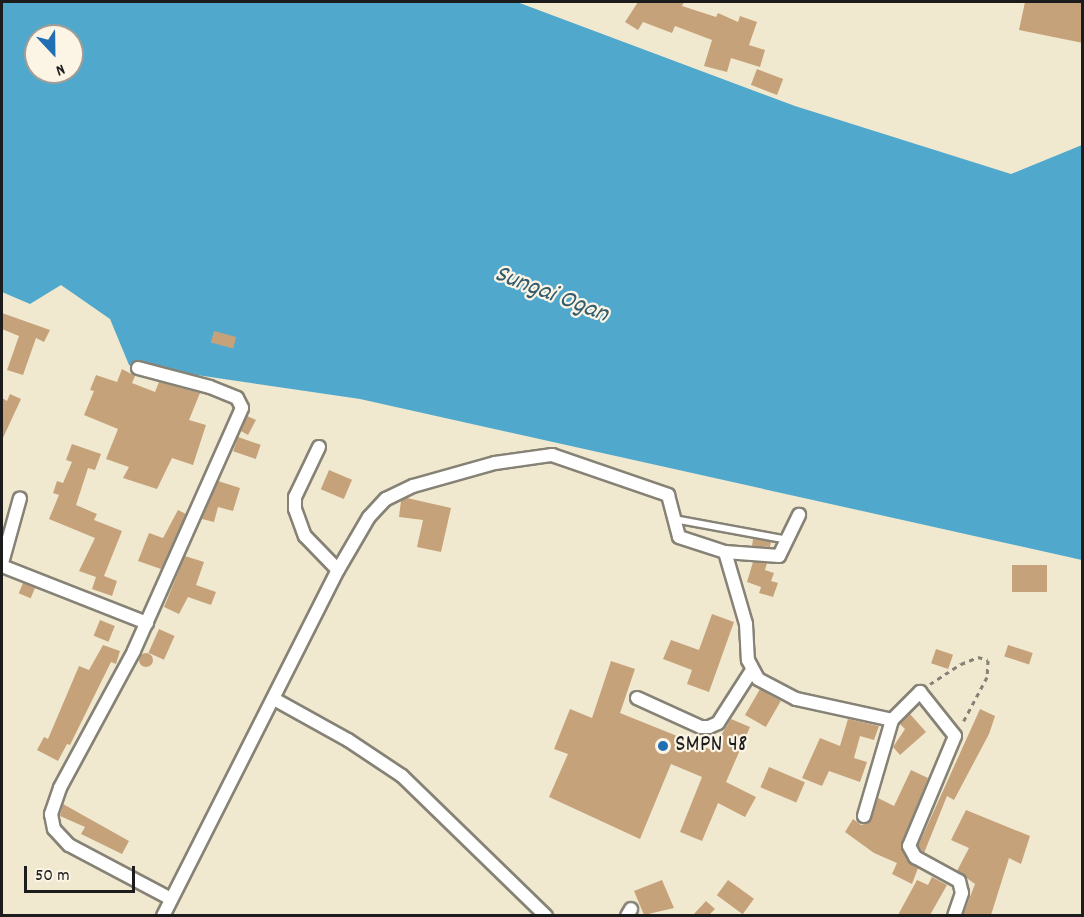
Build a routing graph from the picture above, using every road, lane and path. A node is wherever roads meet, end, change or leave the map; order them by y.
1 (138, 368) dead end
2 (319, 447) dead end
3 (20, 498) dead end
4 (799, 515) dead end
5 (674, 519) junction
6 (788, 540) junction
7 (725, 552) junction
8 (2, 564) edge
9 (338, 570) junction
10 (147, 623) junction
11 (752, 670) junction
12 (920, 692) junction
13 (637, 698) dead end
14 (273, 699) junction
15 (892, 720) junction
16 (956, 736) junction
17 (864, 816) dead end
18 (171, 899) junction
19 (163, 915) edge
20 (546, 915) edge
21 (954, 915) edge

1 - 10 street
2 - 9 street
3 - 8 street
4 - 6 street
5 - 6 lane
5 - 7 street
5 - 9 street
6 - 7 street
7 - 11 street
8 - 10 street
9 - 14 street
10 - 18 street
11 - 13 street
11 - 15 street
12 - 15 street
12 - 16 street
12 - 16 path
14 - 18 street
14 - 20 street
15 - 17 street
16 - 21 street
18 - 19 street

